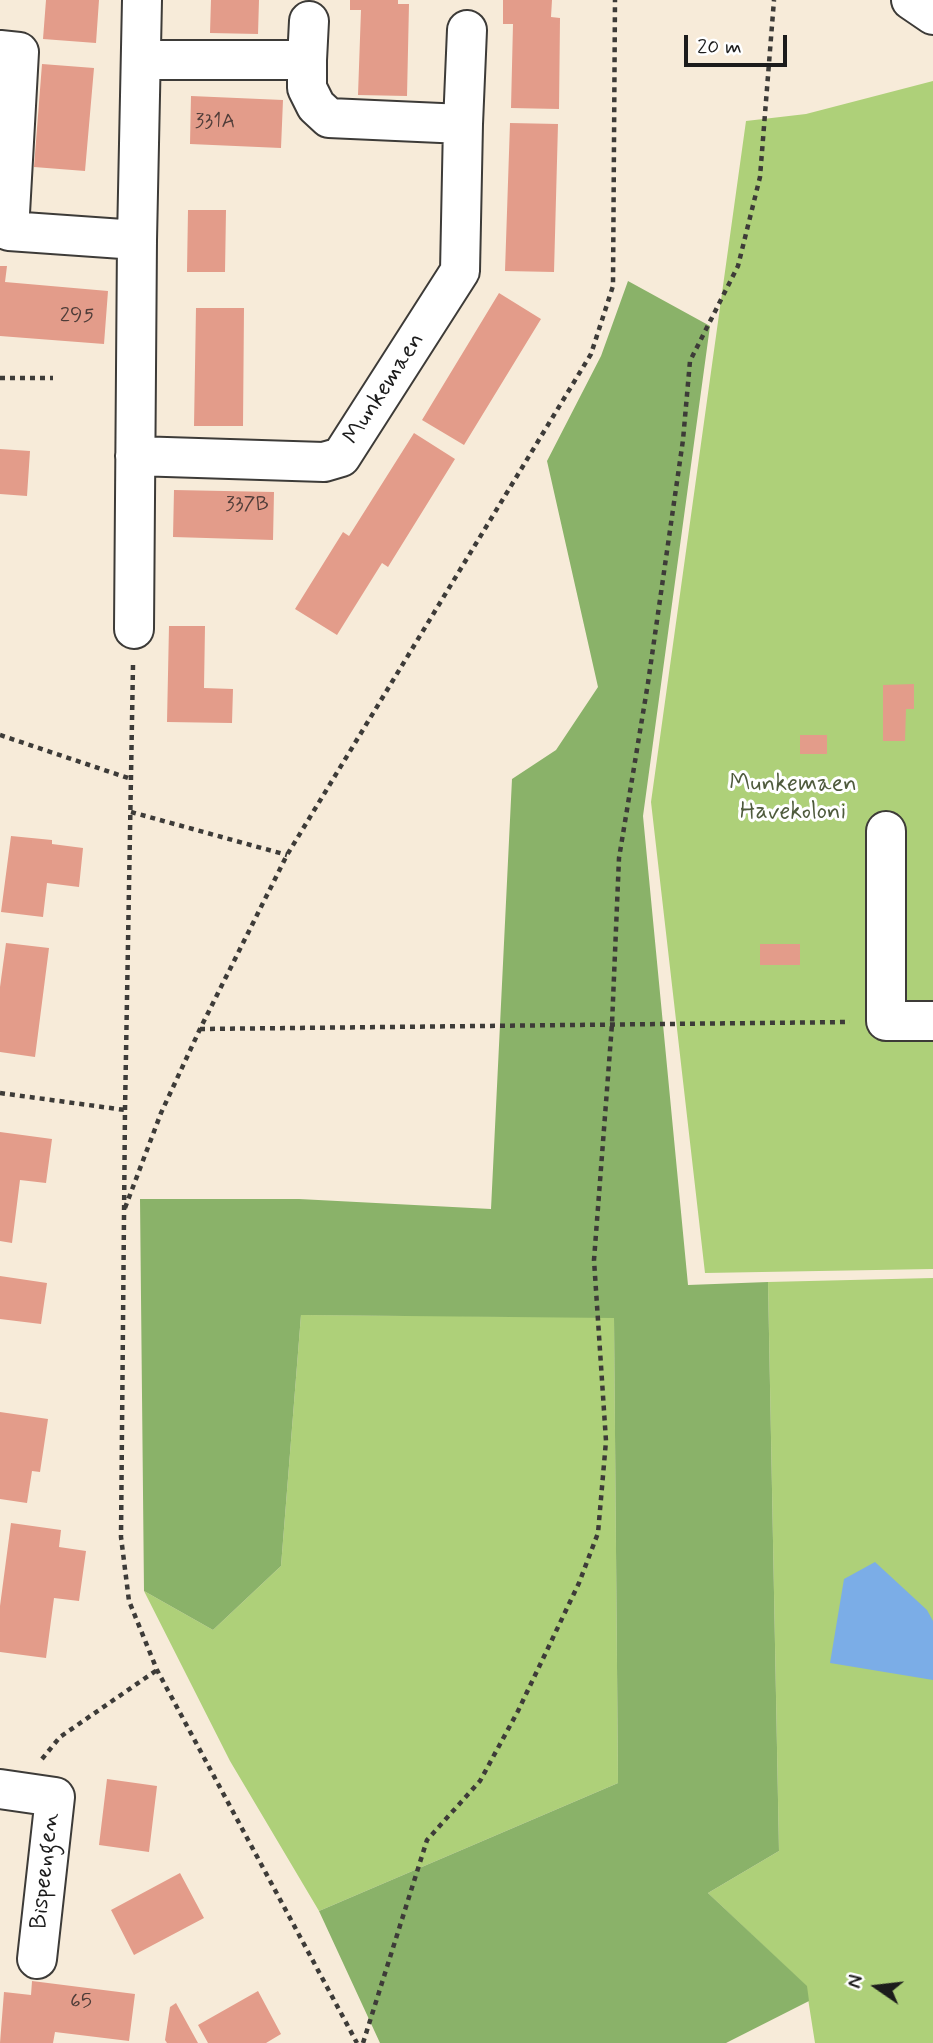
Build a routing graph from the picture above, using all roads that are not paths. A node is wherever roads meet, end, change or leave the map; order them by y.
1 (142, 0) edge
2 (911, 0) edge
3 (933, 15) edge
4 (309, 21) dead end
5 (467, 30) dead end
6 (0, 50) edge
7 (141, 60) junction
8 (307, 60) junction
9 (463, 124) junction
10 (137, 240) junction
11 (135, 456) junction
12 (134, 629) road end
13 (886, 831) dead end
14 (933, 1021) edge
15 (17, 1792) edge
16 (37, 1959) dead end

1 - 7 street
2 - 3 street
4 - 8 street
5 - 9 street, Munkemaen
6 - 10 street
7 - 8 street
7 - 10 street
8 - 9 street
9 - 11 street, Munkemaen
10 - 11 street
11 - 12 street
13 - 14 street
15 - 16 street, Bispeengen

